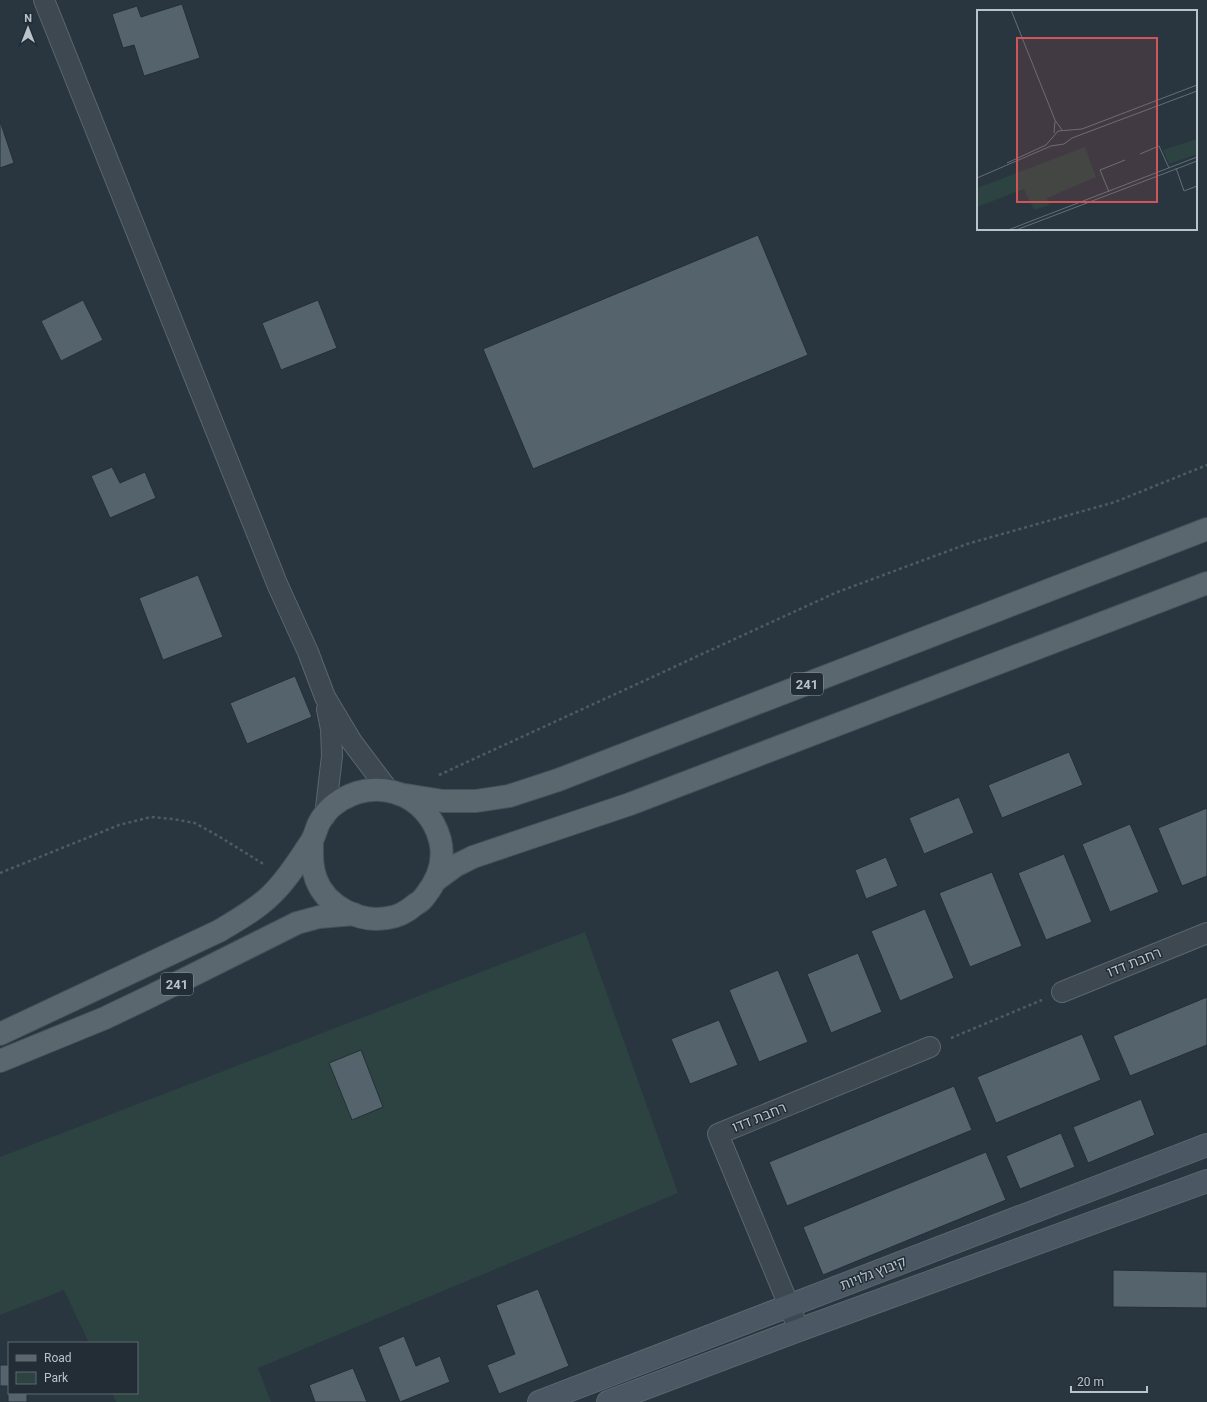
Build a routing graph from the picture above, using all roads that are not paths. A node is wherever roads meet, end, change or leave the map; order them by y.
1 (44, 0) edge
2 (1207, 529) edge
3 (1207, 583) edge
4 (325, 697) junction
5 (394, 792) junction
6 (325, 816) junction
7 (312, 840) junction
8 (436, 880) junction
9 (354, 914) junction
10 (1207, 933) edge
11 (1062, 992) road end
12 (0, 1034) edge
13 (930, 1047) road end
14 (0, 1062) edge
15 (1207, 1145) edge
16 (1207, 1181) edge
17 (788, 1305) junction
18 (799, 1330) junction
19 (539, 1402) edge
20 (608, 1402) edge

1 - 4 street
2 - 5 main road, 241
3 - 8 main road
4 - 5 street
4 - 6 street
5 - 6 main road
5 - 8 main road
6 - 7 main road
7 - 9 main road
7 - 12 main road, 241
8 - 9 main road
9 - 14 main road, 241
10 - 11 street, רחבת דדו
13 - 17 street, רחבת דדו
15 - 17 street, קיבוץ גלויות
16 - 18 street, קיבוץ גלויות
17 - 18 street, רחבת דדו
17 - 19 street, קיבוץ גלויות
18 - 20 street, קיבוץ גלויות

